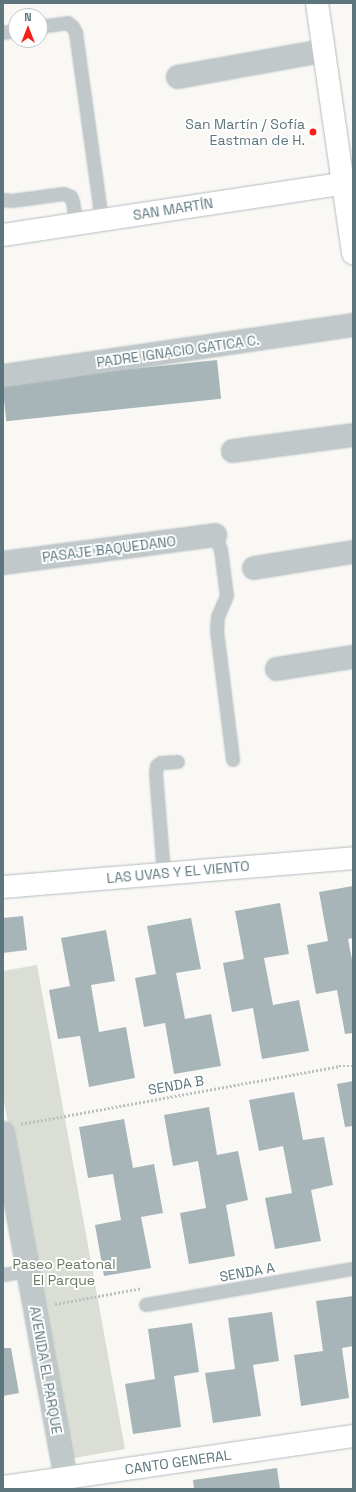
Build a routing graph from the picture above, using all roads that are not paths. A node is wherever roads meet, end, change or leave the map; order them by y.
1 (317, 3) edge
2 (48, 26) edge
3 (323, 52) junction
4 (178, 77) dead end
5 (348, 183) edge
6 (3, 200) edge
7 (102, 220) junction
8 (77, 224) junction
9 (3, 235) edge
10 (353, 253) edge
11 (353, 325) edge
12 (3, 376) edge
13 (353, 435) edge
14 (233, 451) dead end
15 (216, 535) joint
16 (353, 552) edge
17 (3, 563) edge
18 (254, 568) dead end
19 (353, 657) edge
20 (277, 669) dead end
21 (233, 760) dead end
22 (178, 762) dead end
23 (353, 858) edge
24 (164, 874) junction
25 (3, 887) edge
26 (10, 1129) edge
27 (353, 1269) edge
28 (28, 1271) junction
29 (3, 1275) edge
30 (146, 1305) dead end
31 (353, 1436) edge
32 (67, 1483) edge
33 (3, 1487) edge

1 - 3 street
2 - 7 lane
3 - 4 street
3 - 5 street
5 - 7 street, SAN MARTÍN
5 - 10 street
6 - 8 lane
7 - 8 street, SAN MARTÍN
8 - 9 street, SAN MARTÍN
11 - 12 street, PADRE IGNACIO GATICA C.
13 - 14 street
15 - 17 street, PASAJE BAQUEDANO
15 - 21 lane
16 - 18 street
19 - 20 street
22 - 24 lane
23 - 24 street, LAS UVAS Y EL VIENTO
24 - 25 street, LAS UVAS Y EL VIENTO
26 - 28 street, AVENIDA EL PARQUE
27 - 30 lane, SENDA A
28 - 29 lane
28 - 32 street, AVENIDA EL PARQUE
31 - 32 street, CANTO GENERAL
32 - 33 street, CANTO GENERAL

